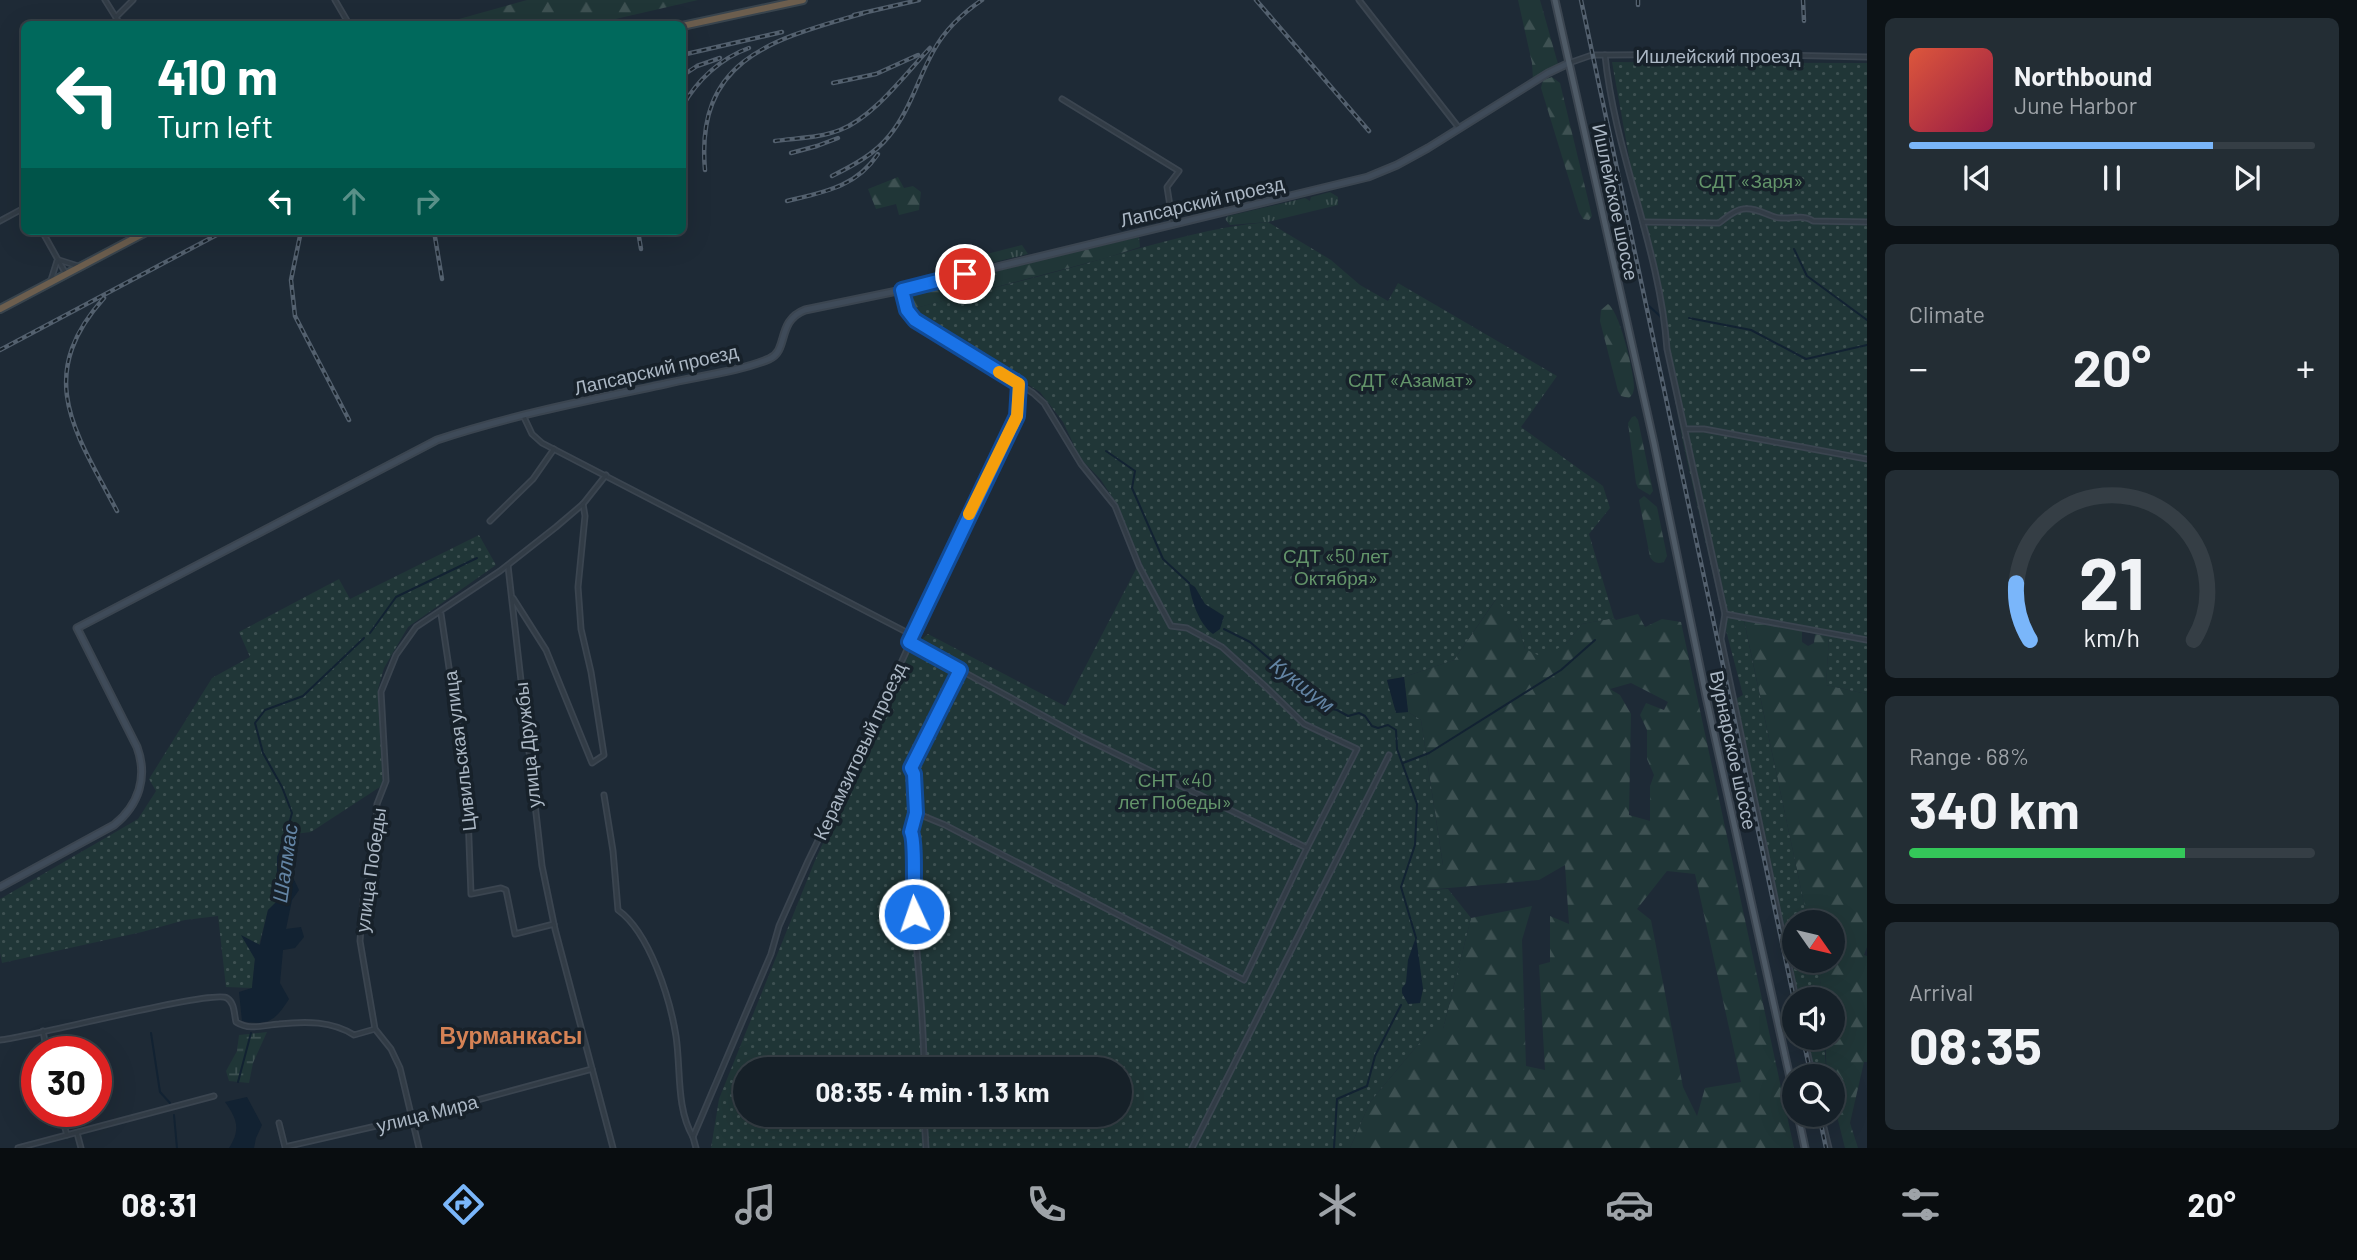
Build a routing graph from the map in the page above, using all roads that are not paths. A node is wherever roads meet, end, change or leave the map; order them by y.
1 (105, 0) edge
2 (133, 0) edge
3 (335, 0) edge
4 (803, 0) edge
5 (1359, 0) edge
6 (1555, 0) edge
7 (116, 17) junction
8 (118, 21) edge
9 (348, 21) edge
10 (686, 25) edge
11 (1605, 55) junction
12 (1867, 57) edge
13 (1569, 63) junction
14 (1062, 99) dead end
15 (1459, 128) junction
16 (21, 210) edge
17 (0, 221) edge
18 (1643, 222) junction
19 (1867, 222) edge
20 (1173, 225) junction
21 (45, 235) edge
22 (140, 235) edge
23 (58, 258) junction
24 (81, 266) junction
25 (66, 274) junction
26 (50, 282) junction
27 (902, 290) junction
28 (0, 309) edge
29 (1019, 384) junction
30 (1646, 410) joint
31 (523, 415) junction
32 (1686, 429) junction
33 (554, 449) junction
34 (1867, 459) edge
35 (606, 475) junction
36 (583, 504) junction
37 (490, 521) dead end
38 (508, 565) junction
39 (512, 596) junction
40 (441, 612) junction
41 (1725, 614) junction
42 (912, 635) junction
43 (1867, 640) edge
44 (909, 642) junction
45 (960, 670) junction
46 (1389, 755) dead end
47 (604, 795) dead end
48 (916, 813) junction
49 (1307, 848) junction
50 (0, 887) edge
51 (554, 924) junction
52 (1794, 987) edge
53 (375, 1029) junction
54 (43, 1031) junction
55 (44, 1036) edge
56 (0, 1040) edge
57 (924, 1057) edge
58 (1787, 1064) edge
59 (592, 1069) junction
60 (214, 1096) dead end
61 (411, 1118) junction
62 (279, 1123) dead end
63 (65, 1127) edge
64 (925, 1127) edge
65 (1801, 1127) edge
66 (1824, 1127) edge
67 (76, 1133) junction
68 (67, 1135) junction
69 (694, 1137) junction
70 (18, 1148) edge
71 (81, 1148) edge
72 (419, 1148) edge
73 (613, 1148) edge
74 (696, 1148) edge
75 (926, 1148) edge
76 (1192, 1148) edge
77 (1805, 1148) edge
78 (1829, 1148) edge

1 - 7 street
2 - 7 street
3 - 9 street
4 - 10 highway
5 - 15 street
6 - 13 main road, Ишлейское шоссе
7 - 8 street
11 - 12 street, Ишлейский проезд
11 - 13 street, Ишлейский проезд
11 - 18 street
13 - 15 street, Лапсарский проезд
13 - 30 main road, Ишлейское шоссе
14 - 20 street
15 - 20 street, Лапсарский проезд
16 - 17 street
18 - 19 street
18 - 32 street
20 - 27 street, Лапсарский проезд
21 - 23 street
22 - 24 highway
23 - 24 street
23 - 25 street
23 - 26 street
24 - 25 highway
25 - 26 highway
26 - 28 highway
27 - 29 street
27 - 31 street, Лапсарский проезд
29 - 42 street, Керамзитовый проезд
29 - 49 street
30 - 58 main road, Вурнарское шоссе
31 - 33 street
31 - 50 street, Лапсарский проезд
32 - 34 street
32 - 41 street
33 - 35 street
33 - 37 street
35 - 36 street, улица Победы
35 - 42 street
36 - 38 street, улица Победы
36 - 39 street
38 - 39 street, улица Дружбы
38 - 40 street, улица Победы
39 - 51 street, улица Дружбы
40 - 51 street, Цивильская улица
40 - 53 street, улица Победы
41 - 43 street
41 - 52 street
42 - 44 street, Керамзитовый проезд
44 - 45 street
44 - 69 street, Керамзитовый проезд
45 - 48 street
45 - 49 street
46 - 76 street
47 - 69 street
48 - 49 street
48 - 57 street
51 - 59 street, улица Дружбы
53 - 54 street
53 - 61 street, улица Победы
54 - 55 street
54 - 56 street
59 - 61 street, улица Мира
59 - 73 street, улица Дружбы
60 - 67 street
61 - 62 street, улица Мира
61 - 72 street, улица Победы
63 - 68 street
64 - 75 street
65 - 77 main road
66 - 78 street
67 - 68 street
67 - 71 street
68 - 70 street
69 - 74 street

